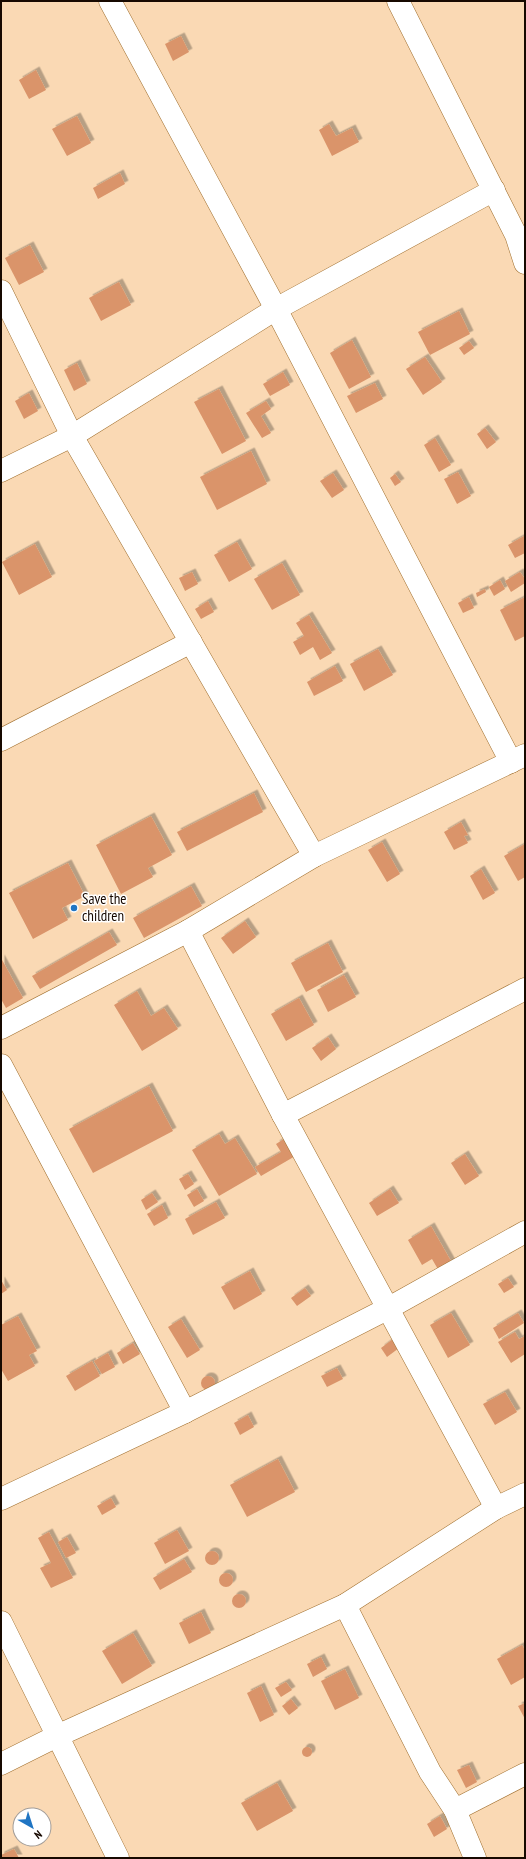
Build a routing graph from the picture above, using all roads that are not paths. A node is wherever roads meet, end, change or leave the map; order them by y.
1 (110, 1) edge
2 (398, 1) edge
3 (494, 190) junction
4 (521, 232) edge
5 (525, 263) edge
6 (1, 291) edge
7 (276, 309) junction
8 (72, 436) junction
9 (1, 471) edge
10 (191, 642) junction
11 (1, 740) edge
12 (518, 758) edge
13 (314, 856) junction
14 (188, 931) junction
15 (525, 989) edge
16 (1, 1028) edge
17 (1, 1065) edge
18 (283, 1115) junction
19 (525, 1232) edge
20 (388, 1308) junction
21 (185, 1412) junction
22 (525, 1494) edge
23 (1, 1499) edge
24 (496, 1508) junction
25 (345, 1605) junction
26 (1, 1622) edge
27 (57, 1736) junction
28 (1, 1764) edge
29 (525, 1774) edge
30 (455, 1810) junction
31 (118, 1858) edge
32 (476, 1858) edge

1 - 7 street
2 - 3 street
3 - 4 street
3 - 7 street
4 - 5 street
6 - 8 street
7 - 8 street
7 - 12 street
8 - 9 street
8 - 10 street
10 - 11 street
10 - 13 street
12 - 13 street
13 - 14 street
14 - 16 street
14 - 18 street
15 - 18 street
17 - 21 street
18 - 20 street
19 - 20 street
20 - 21 street
20 - 24 street
21 - 23 street
22 - 24 street
24 - 25 street
25 - 27 street
25 - 30 street
26 - 27 street
27 - 28 street
27 - 31 street
29 - 30 street
30 - 32 street

